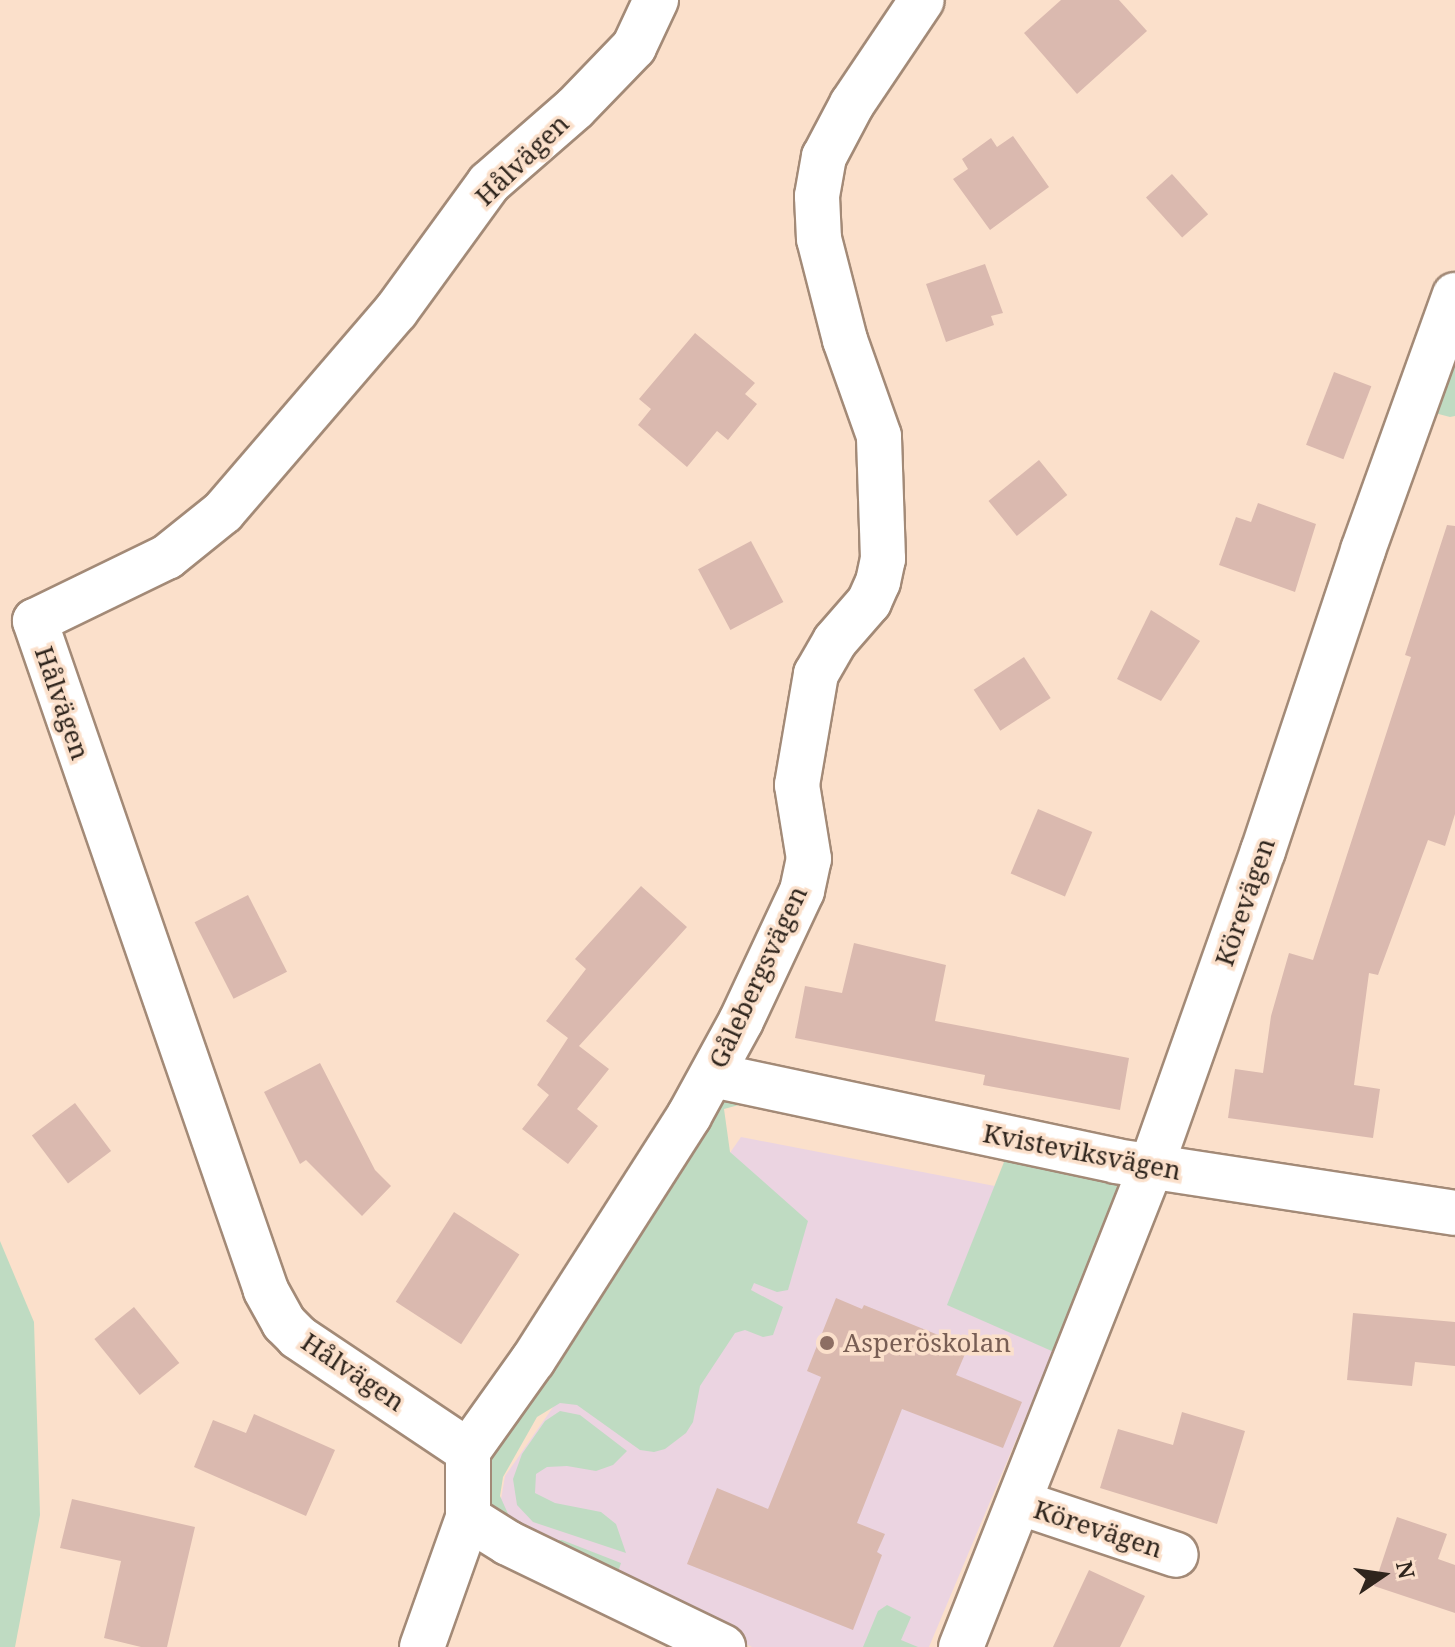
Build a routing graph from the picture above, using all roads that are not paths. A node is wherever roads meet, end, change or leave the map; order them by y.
1 (656, 0) edge
2 (922, 0) edge
3 (1455, 295) edge
4 (17, 622) edge
5 (713, 1075) junction
6 (1151, 1167) junction
7 (1455, 1213) edge
8 (468, 1451) junction
9 (1021, 1503) junction
10 (468, 1518) junction
11 (1176, 1555) dead end
12 (422, 1647) edge
13 (723, 1647) edge
14 (961, 1647) edge

1 - 4 street, Hålvägen
2 - 5 street, Gålebergsvägen
3 - 6 street, Körevägen
4 - 8 street, Hålvägen
5 - 6 street, Kvisteviksvägen
5 - 8 street, Gålebergsvägen
6 - 7 street, Kvisteviksvägen
6 - 9 street, Körevägen
8 - 10 street
9 - 11 street, Körevägen
9 - 14 street, Körevägen
10 - 12 street
10 - 13 street

